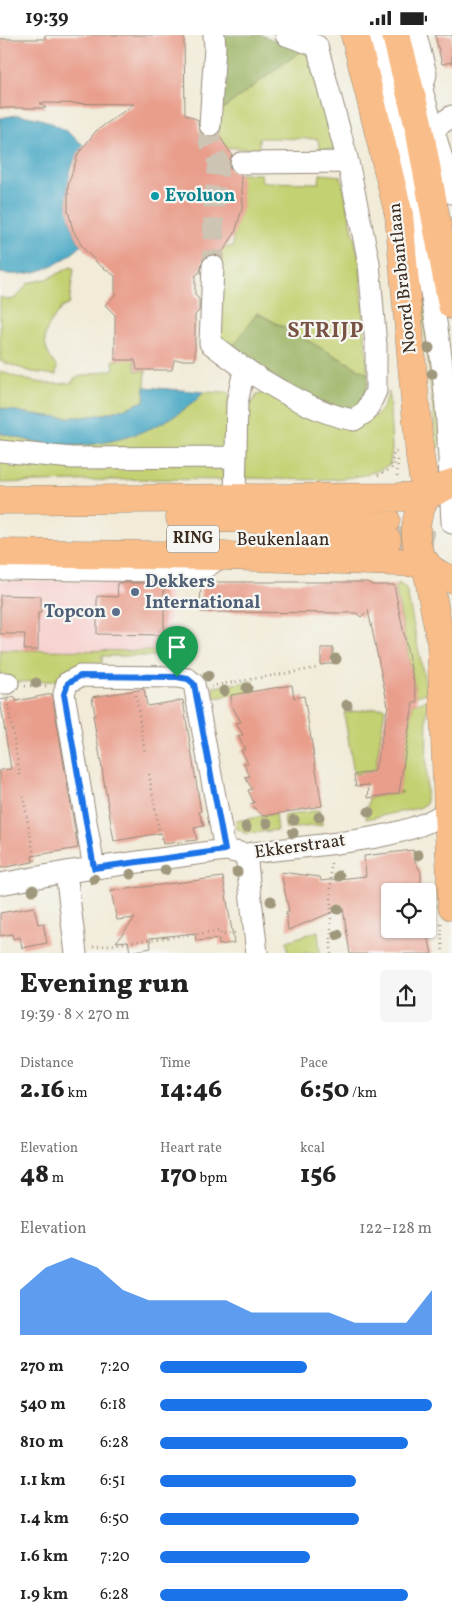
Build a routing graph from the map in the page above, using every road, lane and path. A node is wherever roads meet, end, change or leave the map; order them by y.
1 (214, 35) edge
2 (286, 35) edge
3 (355, 35) edge
4 (374, 35) edge
5 (396, 35) edge
6 (416, 35) edge
7 (452, 116) edge
8 (210, 125) tunnel mouth
9 (431, 126) junction
10 (348, 162) junction
11 (241, 163) dead end
12 (452, 193) edge
13 (213, 266) tunnel mouth
14 (451, 289) edge
15 (244, 370) junction
16 (0, 451) edge
17 (408, 454) junction
18 (236, 457) junction
19 (390, 465) dead end
20 (451, 484) edge
21 (426, 496) junction
22 (235, 499) junction
23 (0, 500) edge
24 (0, 517) edge
25 (391, 530) junction
26 (437, 537) edge
27 (0, 538) edge
28 (0, 553) edge
29 (224, 556) junction
30 (0, 569) edge
31 (452, 579) edge
32 (434, 604) junction
33 (178, 631) dead end
34 (318, 668) dead end
35 (177, 677) junction
36 (4, 683) edge
37 (61, 686) junction
38 (134, 687) dead end
39 (207, 687) dead end
40 (145, 753) dead end
41 (149, 774) dead end
42 (20, 775) dead end
43 (23, 796) dead end
44 (447, 811) junction
45 (162, 848) dead end
46 (225, 850) junction
47 (246, 854) junction
48 (331, 857) dead end
49 (36, 865) dead end
50 (94, 868) junction
51 (66, 872) junction
52 (0, 884) edge
53 (452, 906) edge
54 (235, 933) dead end
55 (84, 950) edge
56 (257, 953) edge
57 (331, 953) edge

1 - 8 street
2 - 10 street
3 - 17 main road, Noord Brabantlaan
4 - 20 street, Noord Brabantlaan
5 - 14 main road
6 - 9 street
7 - 9 street
9 - 12 street
10 - 11 street
10 - 15 street
13 - 15 street
15 - 18 street
16 - 18 street
17 - 19 path
17 - 21 main road, Noord Brabantlaan
17 - 25 main road
18 - 22 street
20 - 21 main road
20 - 26 street, Noord Brabantlaan
21 - 25 main road
21 - 26 main road
22 - 23 main road
22 - 25 main road
24 - 25 main road, Beukenlaan / RING
25 - 26 main road
25 - 27 main road, Beukenlaan / RING
25 - 29 main road
25 - 32 main road
26 - 31 main road
26 - 32 main road
28 - 29 main road
29 - 30 street, Beukenlaan
32 - 44 main road
33 - 35 path
34 - 39 path
35 - 37 street
35 - 46 street
36 - 37 path
36 - 42 path
37 - 50 street
38 - 40 path
41 - 45 path
43 - 49 path
44 - 47 street, Ekkerstraat
44 - 53 main road
46 - 47 street, Ekkerstraat
46 - 50 street, Ekkerstraat
47 - 56 street
48 - 57 path
50 - 51 street, Ekkerstraat
51 - 52 street, Ekkerstraat
51 - 55 street
54 - 55 path

